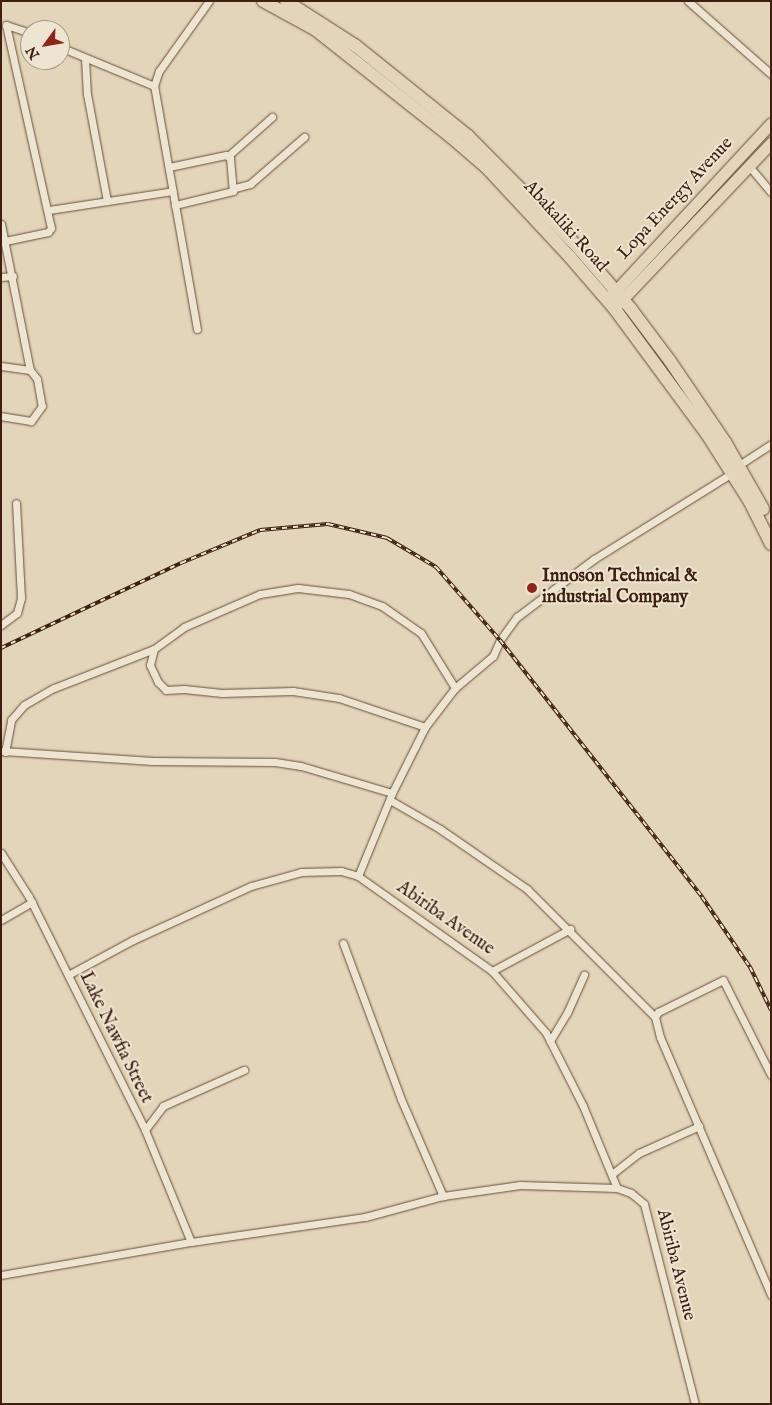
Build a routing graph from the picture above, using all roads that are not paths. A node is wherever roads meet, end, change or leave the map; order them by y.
1 (209, 1) edge
2 (263, 1) edge
3 (286, 1) edge
4 (688, 1) edge
5 (20, 28) edge
6 (4, 34) edge
7 (70, 51) edge
8 (84, 58) junction
9 (771, 74) edge
10 (154, 86) junction
11 (272, 117) dead end
12 (771, 123) edge
13 (304, 137) dead end
14 (771, 143) edge
15 (228, 156) junction
16 (749, 166) junction
17 (169, 167) junction
18 (235, 188) junction
19 (173, 191) junction
20 (771, 192) edge
21 (108, 201) junction
22 (175, 205) junction
23 (49, 210) junction
24 (1, 224) edge
25 (5, 241) junction
26 (13, 276) junction
27 (1, 277) edge
28 (615, 299) junction
29 (197, 329) dead end
30 (1, 366) edge
31 (30, 370) junction
32 (1, 416) edge
33 (771, 444) edge
34 (736, 469) junction
35 (16, 503) dead end
36 (771, 525) edge
37 (771, 544) edge
38 (1, 626) edge
39 (154, 649) junction
40 (455, 688) junction
41 (425, 727) junction
42 (3, 751) edge
43 (391, 797) junction
44 (1, 853) edge
45 (358, 876) junction
46 (32, 902) junction
47 (1, 920) edge
48 (570, 929) junction
49 (343, 943) dead end
50 (492, 971) junction
51 (68, 975) junction
52 (584, 975) dead end
53 (655, 1017) junction
54 (550, 1041) junction
55 (244, 1070) dead end
56 (771, 1075) edge
57 (699, 1126) junction
58 (145, 1130) junction
59 (612, 1174) junction
60 (617, 1188) junction
61 (442, 1196) junction
62 (191, 1242) junction
63 (1, 1275) edge
64 (771, 1295) edge
65 (695, 1404) edge

1 - 10 street
2 - 28 highway, Abakaliki Road
3 - 28 highway, Abakaliki Road
4 - 9 street
5 - 6 street
6 - 23 street
7 - 8 street
8 - 10 street
8 - 21 street
10 - 17 street
11 - 15 street
12 - 28 main road, Lopa Energy Avenue
13 - 18 street
14 - 16 main road, Lopa Energy Avenue
15 - 17 street
15 - 18 street
16 - 20 street
16 - 28 main road, Lopa Energy Avenue
17 - 19 street
18 - 22 street
19 - 21 street
19 - 22 street
21 - 23 street
22 - 29 street
23 - 25 street
24 - 25 street
25 - 26 street
26 - 27 street
26 - 31 street
28 - 34 highway, Abakaliki Road
30 - 31 street
31 - 32 street
33 - 34 street
34 - 36 highway, Abakaliki Road
34 - 37 highway, Abakaliki Road
34 - 40 street
35 - 38 street
39 - 40 street
39 - 41 street
39 - 42 street
40 - 41 street
41 - 43 street
42 - 43 street
43 - 45 street
43 - 48 street
44 - 46 street, Lake Nawfia Street
45 - 50 street, Abiriba Avenue
45 - 51 street, Abiriba Avenue
46 - 47 street
46 - 51 street, Lake Nawfia Street
48 - 50 street
48 - 53 street
49 - 61 street
50 - 54 street, Abiriba Avenue
51 - 58 street, Lake Nawfia Street
52 - 54 street
53 - 56 street
53 - 57 street
54 - 59 street, Abiriba Avenue
55 - 58 street
57 - 59 street
57 - 64 street
58 - 62 street, Lake Nawfia Street
59 - 60 street, Abiriba Avenue
60 - 61 street
60 - 65 street, Abiriba Avenue
61 - 62 street
62 - 63 street

